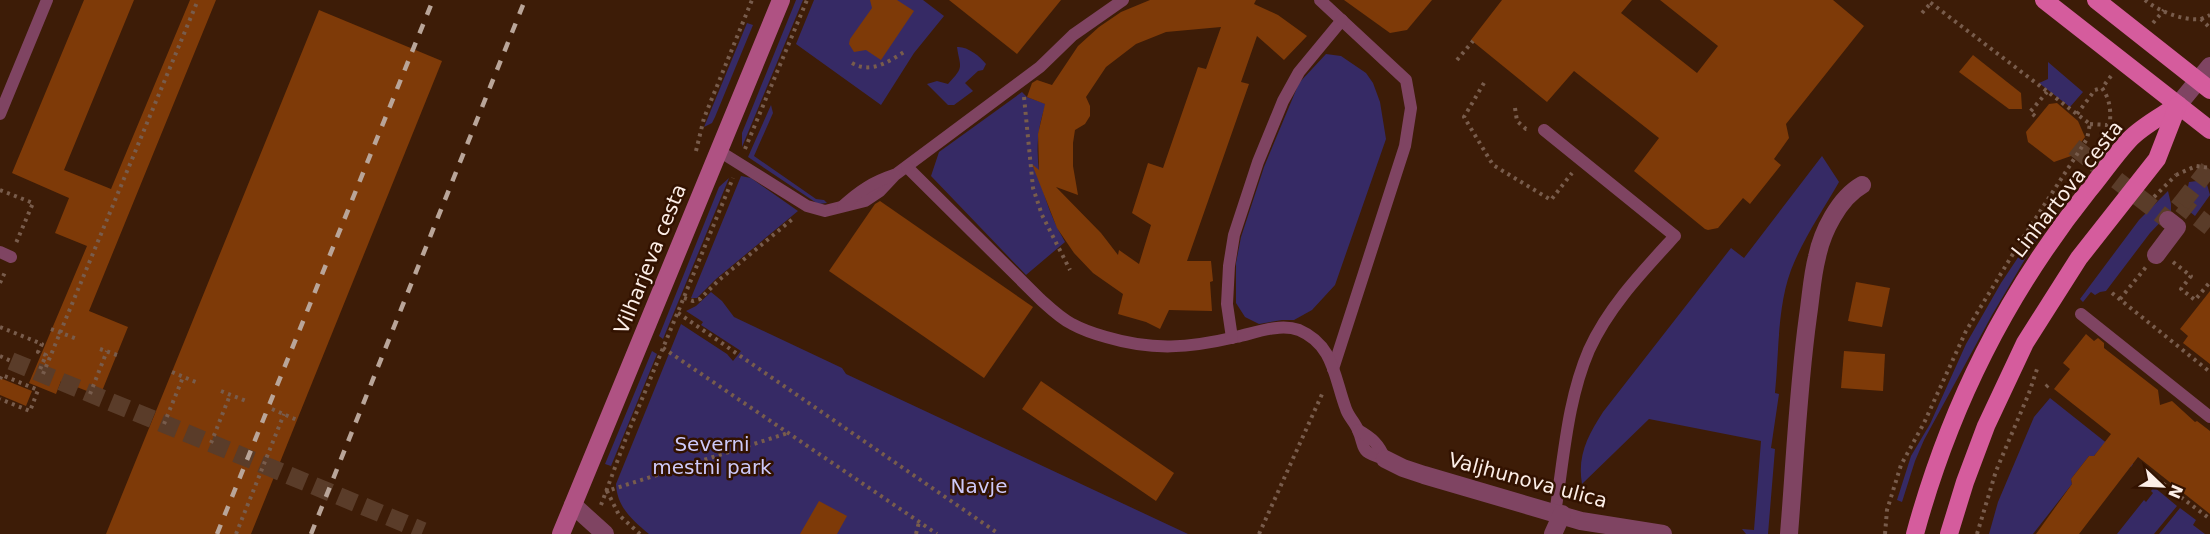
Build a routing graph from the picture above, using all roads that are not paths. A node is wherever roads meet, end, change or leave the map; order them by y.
1 (47, 0) edge
2 (781, 0) edge
3 (1123, 0) edge
4 (1320, 0) edge
5 (2044, 0) edge
6 (2096, 0) edge
7 (1342, 20) junction
8 (2210, 66) edge
9 (2204, 85) edge
10 (2178, 105) junction
11 (1, 111) edge
12 (1544, 130) dead end
13 (2210, 130) edge
14 (719, 151) junction
15 (907, 167) junction
16 (1862, 185) dead end
17 (2168, 220) tunnel mouth
18 (2157, 253) road end
19 (2081, 314) dead end
20 (1232, 338) junction
21 (1333, 369) junction
22 (2210, 417) edge
23 (1385, 459) joint
24 (573, 505) junction
25 (1558, 514) junction
26 (561, 534) edge
27 (605, 534) edge
28 (1553, 534) edge
29 (1662, 534) edge
30 (1789, 534) edge
31 (1915, 534) edge
32 (1949, 534) edge

1 - 11 lane
2 - 14 main road, Vilharjeva cesta
3 - 15 lane
4 - 7 lane
5 - 10 main road
6 - 9 main road
7 - 20 lane
7 - 21 lane
8 - 9 street
9 - 10 street
10 - 13 main road
10 - 31 main road, Linhartova cesta
10 - 32 main road
12 - 25 lane
14 - 15 lane
14 - 24 main road, Vilharjeva cesta
15 - 20 lane
16 - 30 street
17 - 18 street
19 - 22 lane
20 - 21 lane
21 - 23 lane
23 - 25 street, Valjhunova ulica
24 - 26 main road, Vilharjeva cesta
24 - 27 street
25 - 28 street
25 - 29 street, Valjhunova ulica

